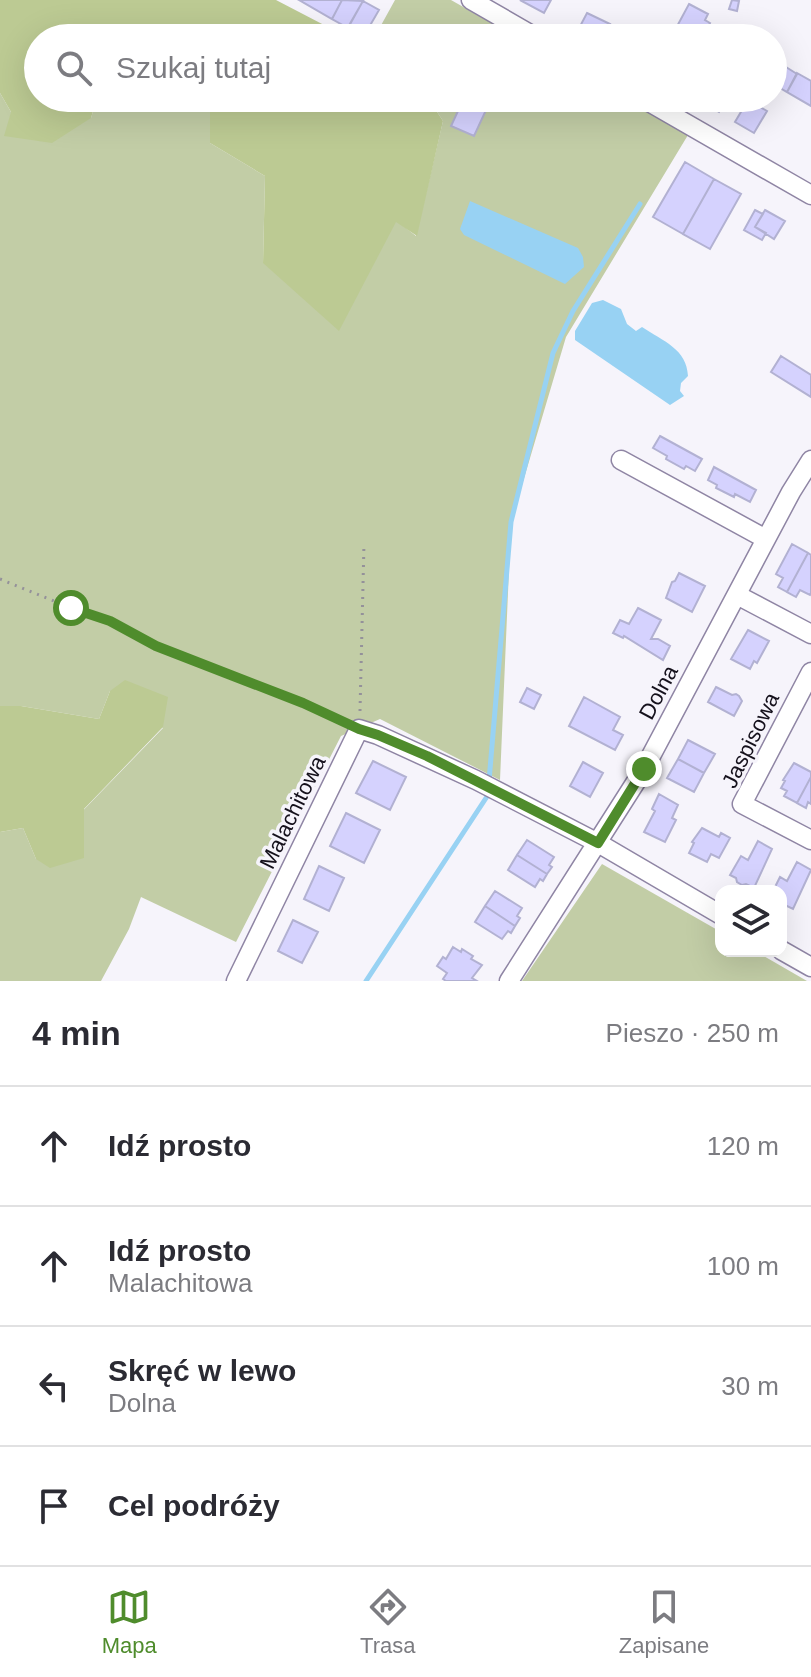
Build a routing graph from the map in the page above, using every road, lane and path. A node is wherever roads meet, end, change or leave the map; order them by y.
1 (471, 0) edge
2 (513, 24) edge
3 (666, 112) edge
4 (811, 195) edge
5 (621, 460) dead end
6 (811, 460) edge
7 (766, 539) junction
8 (364, 543) dead end
9 (0, 579) edge
10 (737, 595) junction
11 (811, 634) edge
12 (811, 672) edge
13 (359, 729) junction
14 (811, 840) edge
15 (598, 843) junction
16 (715, 911) edge
17 (787, 953) edge
18 (811, 967) edge
19 (236, 981) edge
20 (509, 981) edge

1 - 2 street
3 - 4 street
5 - 7 street
6 - 7 street, Dolna
7 - 10 street, Dolna
8 - 13 path
9 - 13 path
10 - 11 street
10 - 15 street, Dolna
12 - 14 street, Jaspisowa
13 - 15 street
13 - 19 street, Malachitowa
15 - 16 street
15 - 20 street, Dolna
17 - 18 street

